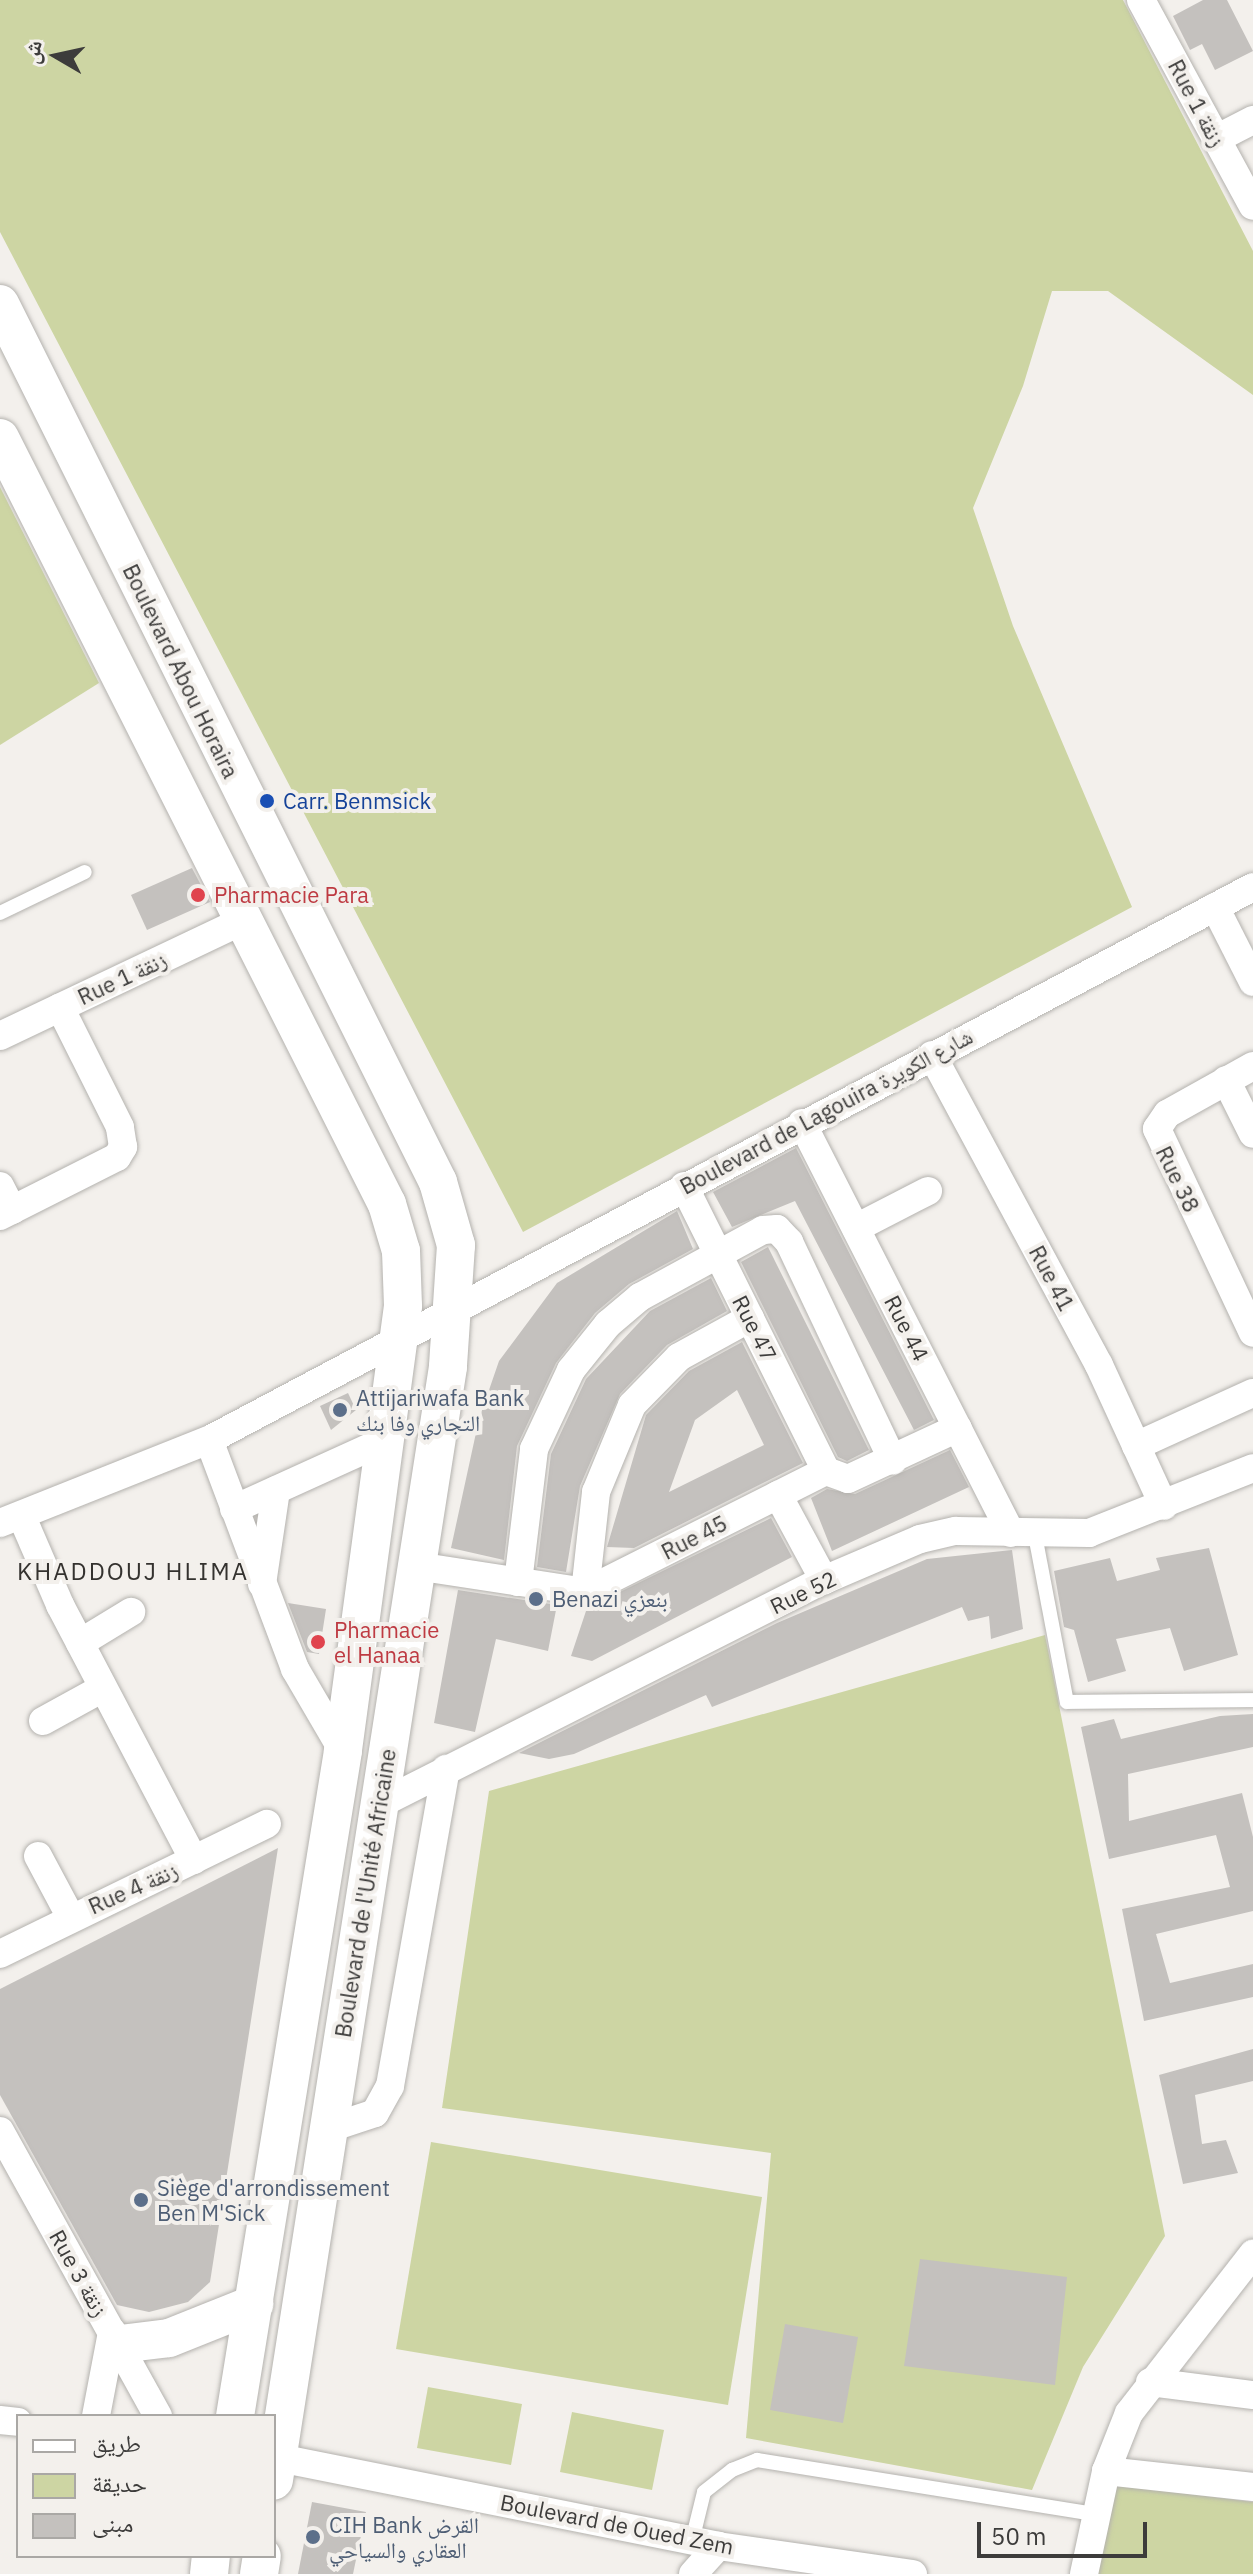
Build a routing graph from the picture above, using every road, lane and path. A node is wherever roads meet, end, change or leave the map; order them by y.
1 (1141, 0) edge
2 (1253, 120) edge
3 (1216, 139) junction
4 (1253, 206) edge
5 (0, 304) edge
6 (0, 438) edge
7 (85, 872) dead end
8 (1253, 887) edge
9 (1215, 907) junction
10 (0, 913) edge
11 (244, 920) junction
12 (1253, 982) edge
13 (60, 1007) junction
14 (0, 1036) edge
15 (932, 1055) junction
16 (1253, 1066) edge
17 (1226, 1080) junction
18 (802, 1123) junction
19 (1253, 1134) edge
20 (684, 1186) junction
21 (928, 1191) dead end
22 (4, 1204) edge
23 (856, 1228) junction
24 (717, 1252) junction
25 (456, 1305) junction
26 (750, 1318) junction
27 (1253, 1333) edge
28 (398, 1335) junction
29 (1253, 1393) edge
30 (958, 1428) junction
31 (209, 1440) junction
32 (382, 1442) junction
33 (1136, 1446) junction
34 (893, 1461) junction
35 (1253, 1468) edge
36 (826, 1471) junction
37 (276, 1490) junction
38 (778, 1495) junction
39 (1164, 1506) junction
40 (234, 1509) junction
41 (11, 1520) edge
42 (1023, 1534) junction
43 (416, 1566) junction
44 (824, 1580) junction
45 (518, 1582) junction
46 (262, 1590) junction
47 (585, 1592) junction
48 (131, 1612) dead end
49 (80, 1643) junction
50 (103, 1688) junction
51 (1253, 1700) edge
52 (43, 1721) dead end
53 (343, 1751) junction
54 (446, 1769) junction
55 (378, 1805) junction
56 (267, 1824) dead end
57 (38, 1856) dead end
58 (194, 1860) junction
59 (70, 1916) junction
60 (0, 1954) edge
61 (330, 2128) junction
62 (0, 2131) edge
63 (1253, 2254) edge
64 (254, 2304) junction
65 (116, 2338) junction
66 (1150, 2382) junction
67 (1253, 2395) edge
68 (97, 2414) edge
69 (157, 2414) edge
70 (235, 2414) edge
71 (276, 2459) edge
72 (276, 2465) edge
73 (1106, 2471) junction
74 (1253, 2487) edge
75 (1096, 2514) junction
76 (705, 2543) junction
77 (783, 2563) edge
78 (693, 2574) edge
79 (913, 2574) edge
80 (1084, 2574) edge

1 - 3 street, Rue 1 زنقة
2 - 3 street
3 - 4 street, Rue 1 زنقة
5 - 25 main road, Boulevard Abou Horaira
6 - 11 main road
7 - 10 lane
8 - 9 street, Boulevard de Lagouira شارع الكويرة
9 - 12 street
9 - 15 street, Boulevard de Lagouira شارع الكويرة
11 - 13 street, Rue 1 زنقة
11 - 28 main road
13 - 14 street, Rue 1 زنقة
13 - 22 street
15 - 18 street, Boulevard de Lagouira شارع الكويرة
15 - 33 street, Rue 41
16 - 17 street, Rue 38
17 - 19 street
17 - 27 street, Rue 38
18 - 20 street, Boulevard de Lagouira شارع الكويرة
18 - 23 street, Rue 44
20 - 24 street, Rue 47
20 - 25 street, Boulevard de Lagouira شارع الكويرة
21 - 23 street
23 - 30 street, Rue 44
24 - 26 street, Rue 47
24 - 34 street
24 - 45 street
25 - 28 street, Boulevard de Lagouira شارع الكويرة
25 - 43 main road, Boulevard de l'Unité Africaine
26 - 36 street, Rue 47
26 - 47 street
28 - 31 street, Boulevard de Lagouira شارع الكويرة
28 - 32 main road, Boulevard de l'Unité Africaine
29 - 33 street
30 - 34 street, Rue 45
30 - 42 street, Rue 44
31 - 40 street
31 - 41 street, Boulevard de Lagouira شارع الكويرة
32 - 37 street
32 - 53 main road, Boulevard de l'Unité Africaine
33 - 39 street, Rue 41
34 - 36 street, Rue 45
35 - 39 street, Rue 52
36 - 38 street, Rue 45
37 - 40 street
37 - 46 street
38 - 44 street
38 - 47 street, Rue 45
39 - 42 street, Rue 52
40 - 46 street
41 - 49 street
42 - 44 street, Rue 52
42 - 51 lane
43 - 45 street
43 - 55 main road, Boulevard de l'Unité Africaine
44 - 54 street, Rue 52
45 - 47 street
46 - 53 street
48 - 49 street
49 - 50 street
50 - 52 street
50 - 58 street
53 - 64 main road, Boulevard de l'Unité Africaine
54 - 55 street, Rue 52
54 - 61 street
55 - 61 main road, Boulevard de l'Unité Africaine
56 - 58 street, Rue 4 زنقة
57 - 59 street
58 - 59 street, Rue 4 زنقة
59 - 60 street, Rue 4 زنقة
61 - 71 main road, Boulevard de l'Unité Africaine
62 - 65 street, Rue 3 زنقة
63 - 66 street
64 - 65 main road
64 - 70 main road, Boulevard de l'Unité Africaine
65 - 68 street
65 - 69 street, Rue 3 زنقة
66 - 67 street
66 - 73 street
72 - 76 street, Boulevard de Oued Zem
73 - 74 street
73 - 75 street
75 - 76 lane
75 - 80 street
76 - 77 street, Boulevard de Oued Zem
76 - 78 street
77 - 79 street, Boulevard de Oued Zem

